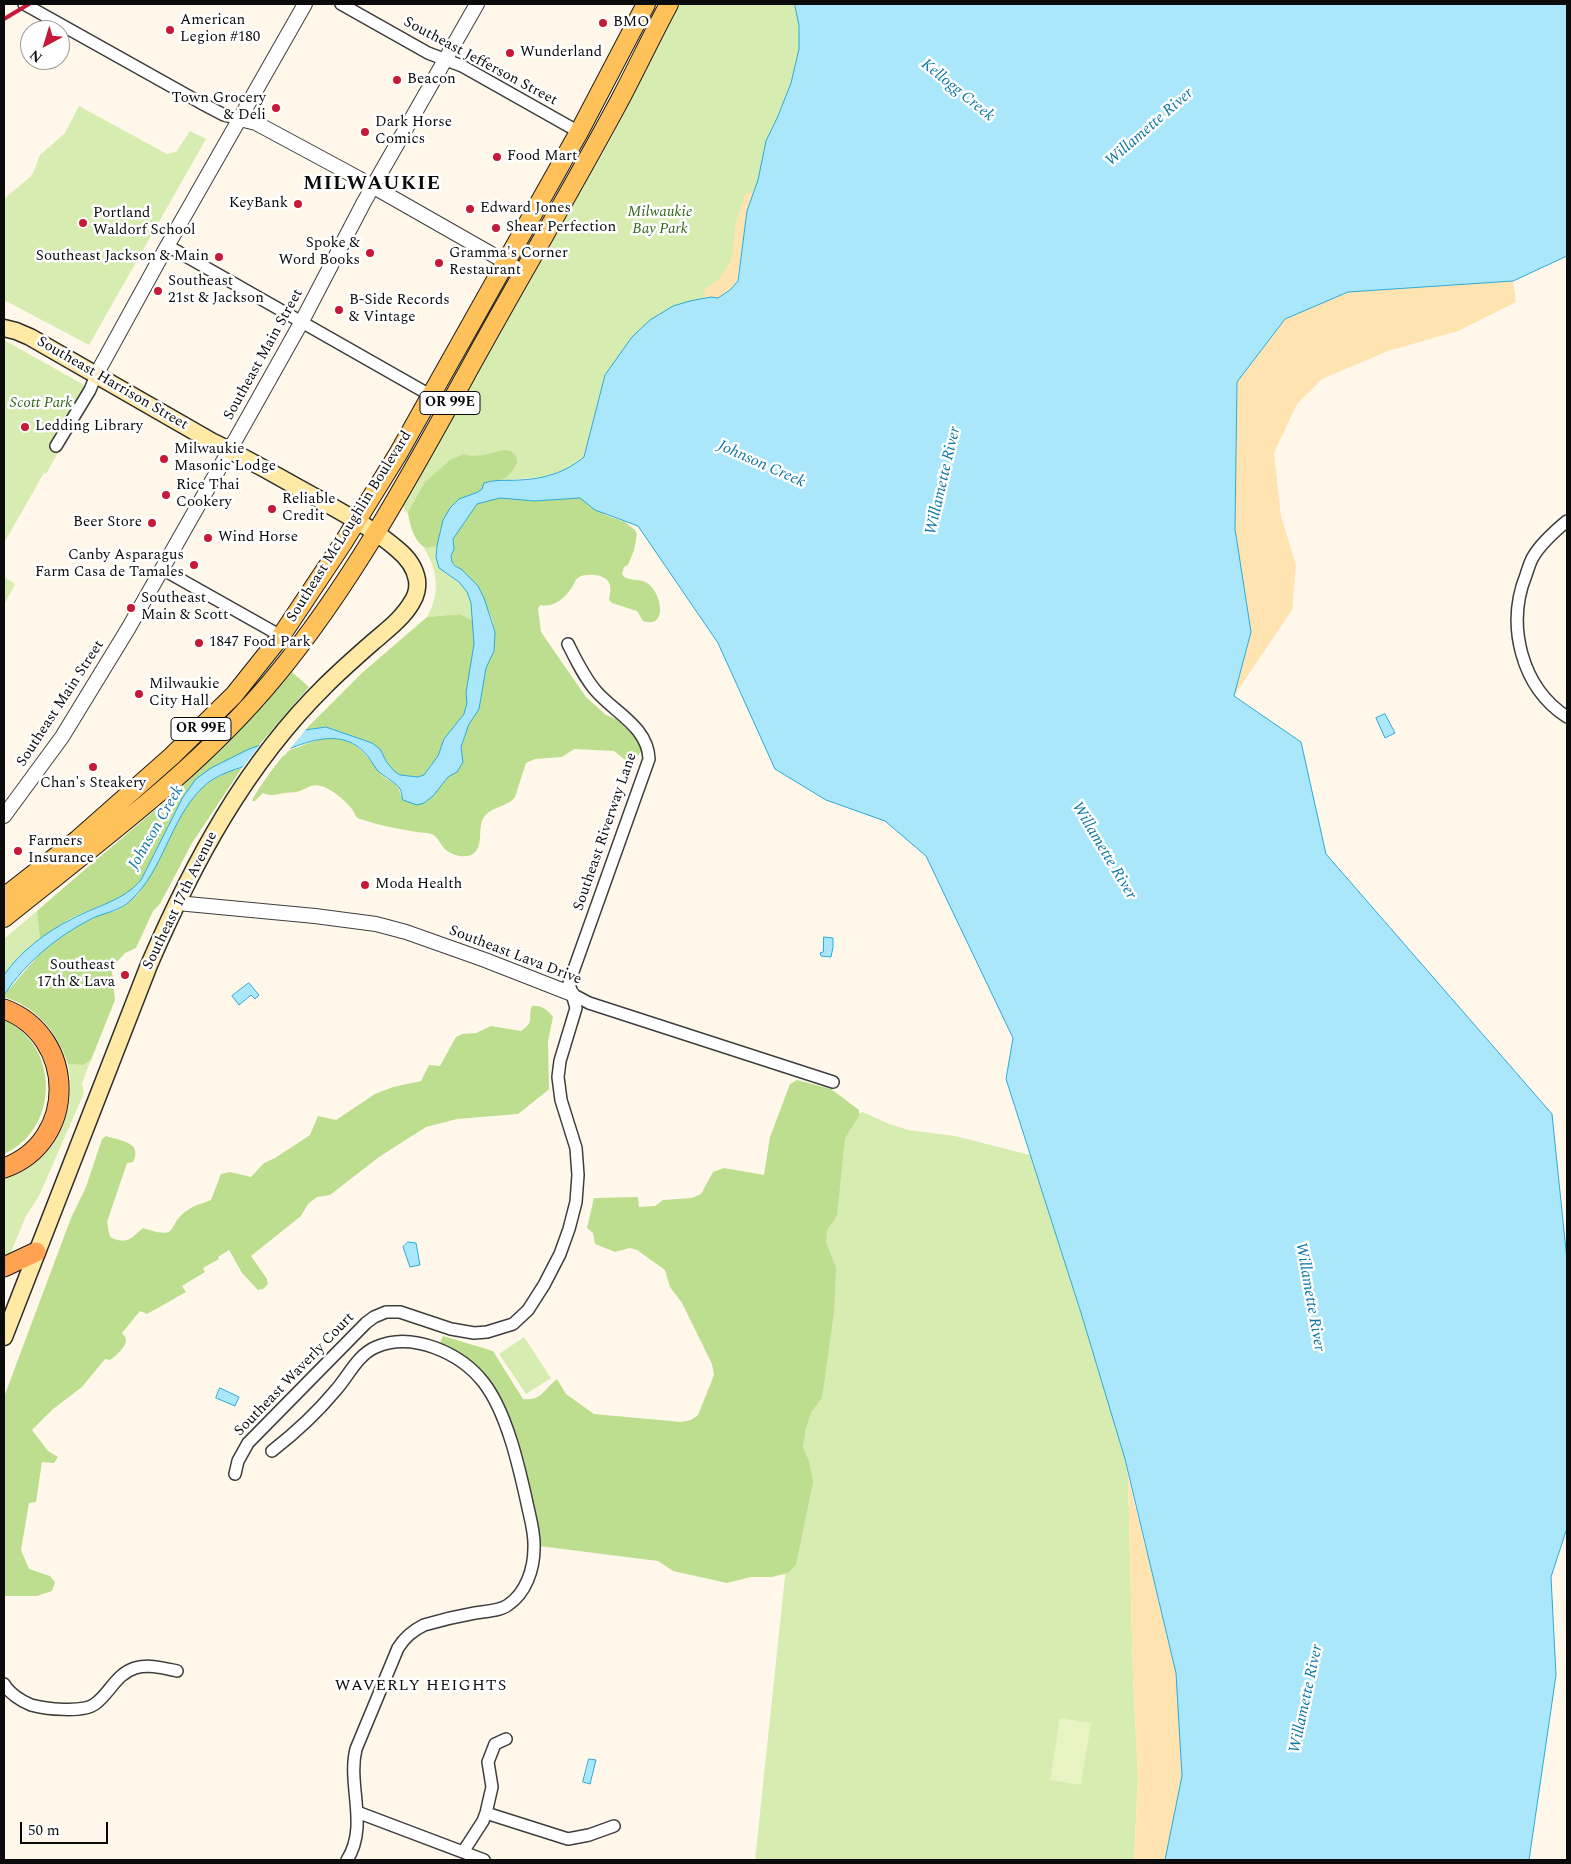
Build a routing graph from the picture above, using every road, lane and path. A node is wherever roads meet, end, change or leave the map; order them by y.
1 (24, 4) edge
2 (305, 4) edge
3 (341, 4) edge
4 (477, 4) edge
5 (646, 4) edge
6 (669, 4) edge
7 (445, 60) junction
8 (240, 119) junction
9 (579, 132) junction
10 (373, 187) junction
11 (168, 246) junction
12 (506, 262) junction
13 (524, 272) junction
14 (301, 323) junction
15 (4, 328) edge
16 (96, 375) junction
17 (430, 395) junction
18 (56, 446) dead end
19 (230, 450) junction
20 (1567, 521) edge
21 (357, 522) junction
22 (374, 533) junction
23 (162, 569) junction
24 (281, 636) junction
25 (568, 644) dead end
26 (1567, 717) edge
27 (4, 816) edge
28 (4, 897) edge
29 (177, 903) junction
30 (4, 918) edge
31 (572, 994) junction
32 (4, 1009) edge
33 (833, 1082) dead end
34 (4, 1168) edge
35 (36, 1252) junction
36 (4, 1267) edge
37 (4, 1337) edge
38 (272, 1451) dead end
39 (236, 1474) dead end
40 (177, 1671) dead end
41 (4, 1684) edge
42 (506, 1739) dead end
43 (357, 1812) junction
44 (486, 1813) junction
45 (614, 1826) dead end
46 (463, 1852) junction
47 (347, 1860) edge
48 (484, 1860) edge

1 - 8 street
2 - 8 street
3 - 7 street, Southeast Jefferson Street
4 - 7 street, Southeast Main Street
5 - 9 main road, Southeast McLoughlin Boulevard / OR 99E
6 - 13 main road, Southeast McLoughlin Boulevard / OR 99E
7 - 9 street, Southeast Jefferson Street
7 - 10 street, Southeast Main Street
8 - 10 street
8 - 11 street
9 - 12 main road, Southeast McLoughlin Boulevard / OR 99E
10 - 12 street
10 - 14 street, Southeast Main Street
11 - 14 street
11 - 16 street
12 - 13 street
12 - 17 main road, Southeast McLoughlin Boulevard / OR 99E
13 - 22 main road, Southeast McLoughlin Boulevard / OR 99E
14 - 17 street
14 - 19 street, Southeast Main Street
15 - 16 main road, Southeast Harrison Street
16 - 18 street
16 - 19 main road, Southeast Harrison Street
17 - 21 main road, Southeast McLoughlin Boulevard / OR 99E
19 - 21 main road, Southeast Harrison Street
19 - 23 street, Southeast Main Street
20 - 26 street
21 - 22 main road, Southeast Harrison Street
21 - 24 main road, Southeast McLoughlin Boulevard / OR 99E
22 - 29 main road, Southeast 17th Avenue
22 - 30 main road, Southeast McLoughlin Boulevard / OR 99E
23 - 24 street
23 - 27 street, Southeast Main Street
24 - 28 main road, Southeast McLoughlin Boulevard / OR 99E
25 - 31 street, Southeast Riverway Lane
29 - 31 street, Southeast Lava Drive
29 - 35 main road, Southeast 17th Avenue
31 - 33 street, Southeast Lava Drive
31 - 39 street, Southeast Waverly Court
32 - 34 highway
35 - 36 highway
35 - 37 main road, Southeast 17th Avenue
38 - 43 street
40 - 41 street
42 - 44 street
43 - 46 street
43 - 47 street
44 - 45 street
44 - 46 street
46 - 48 street

